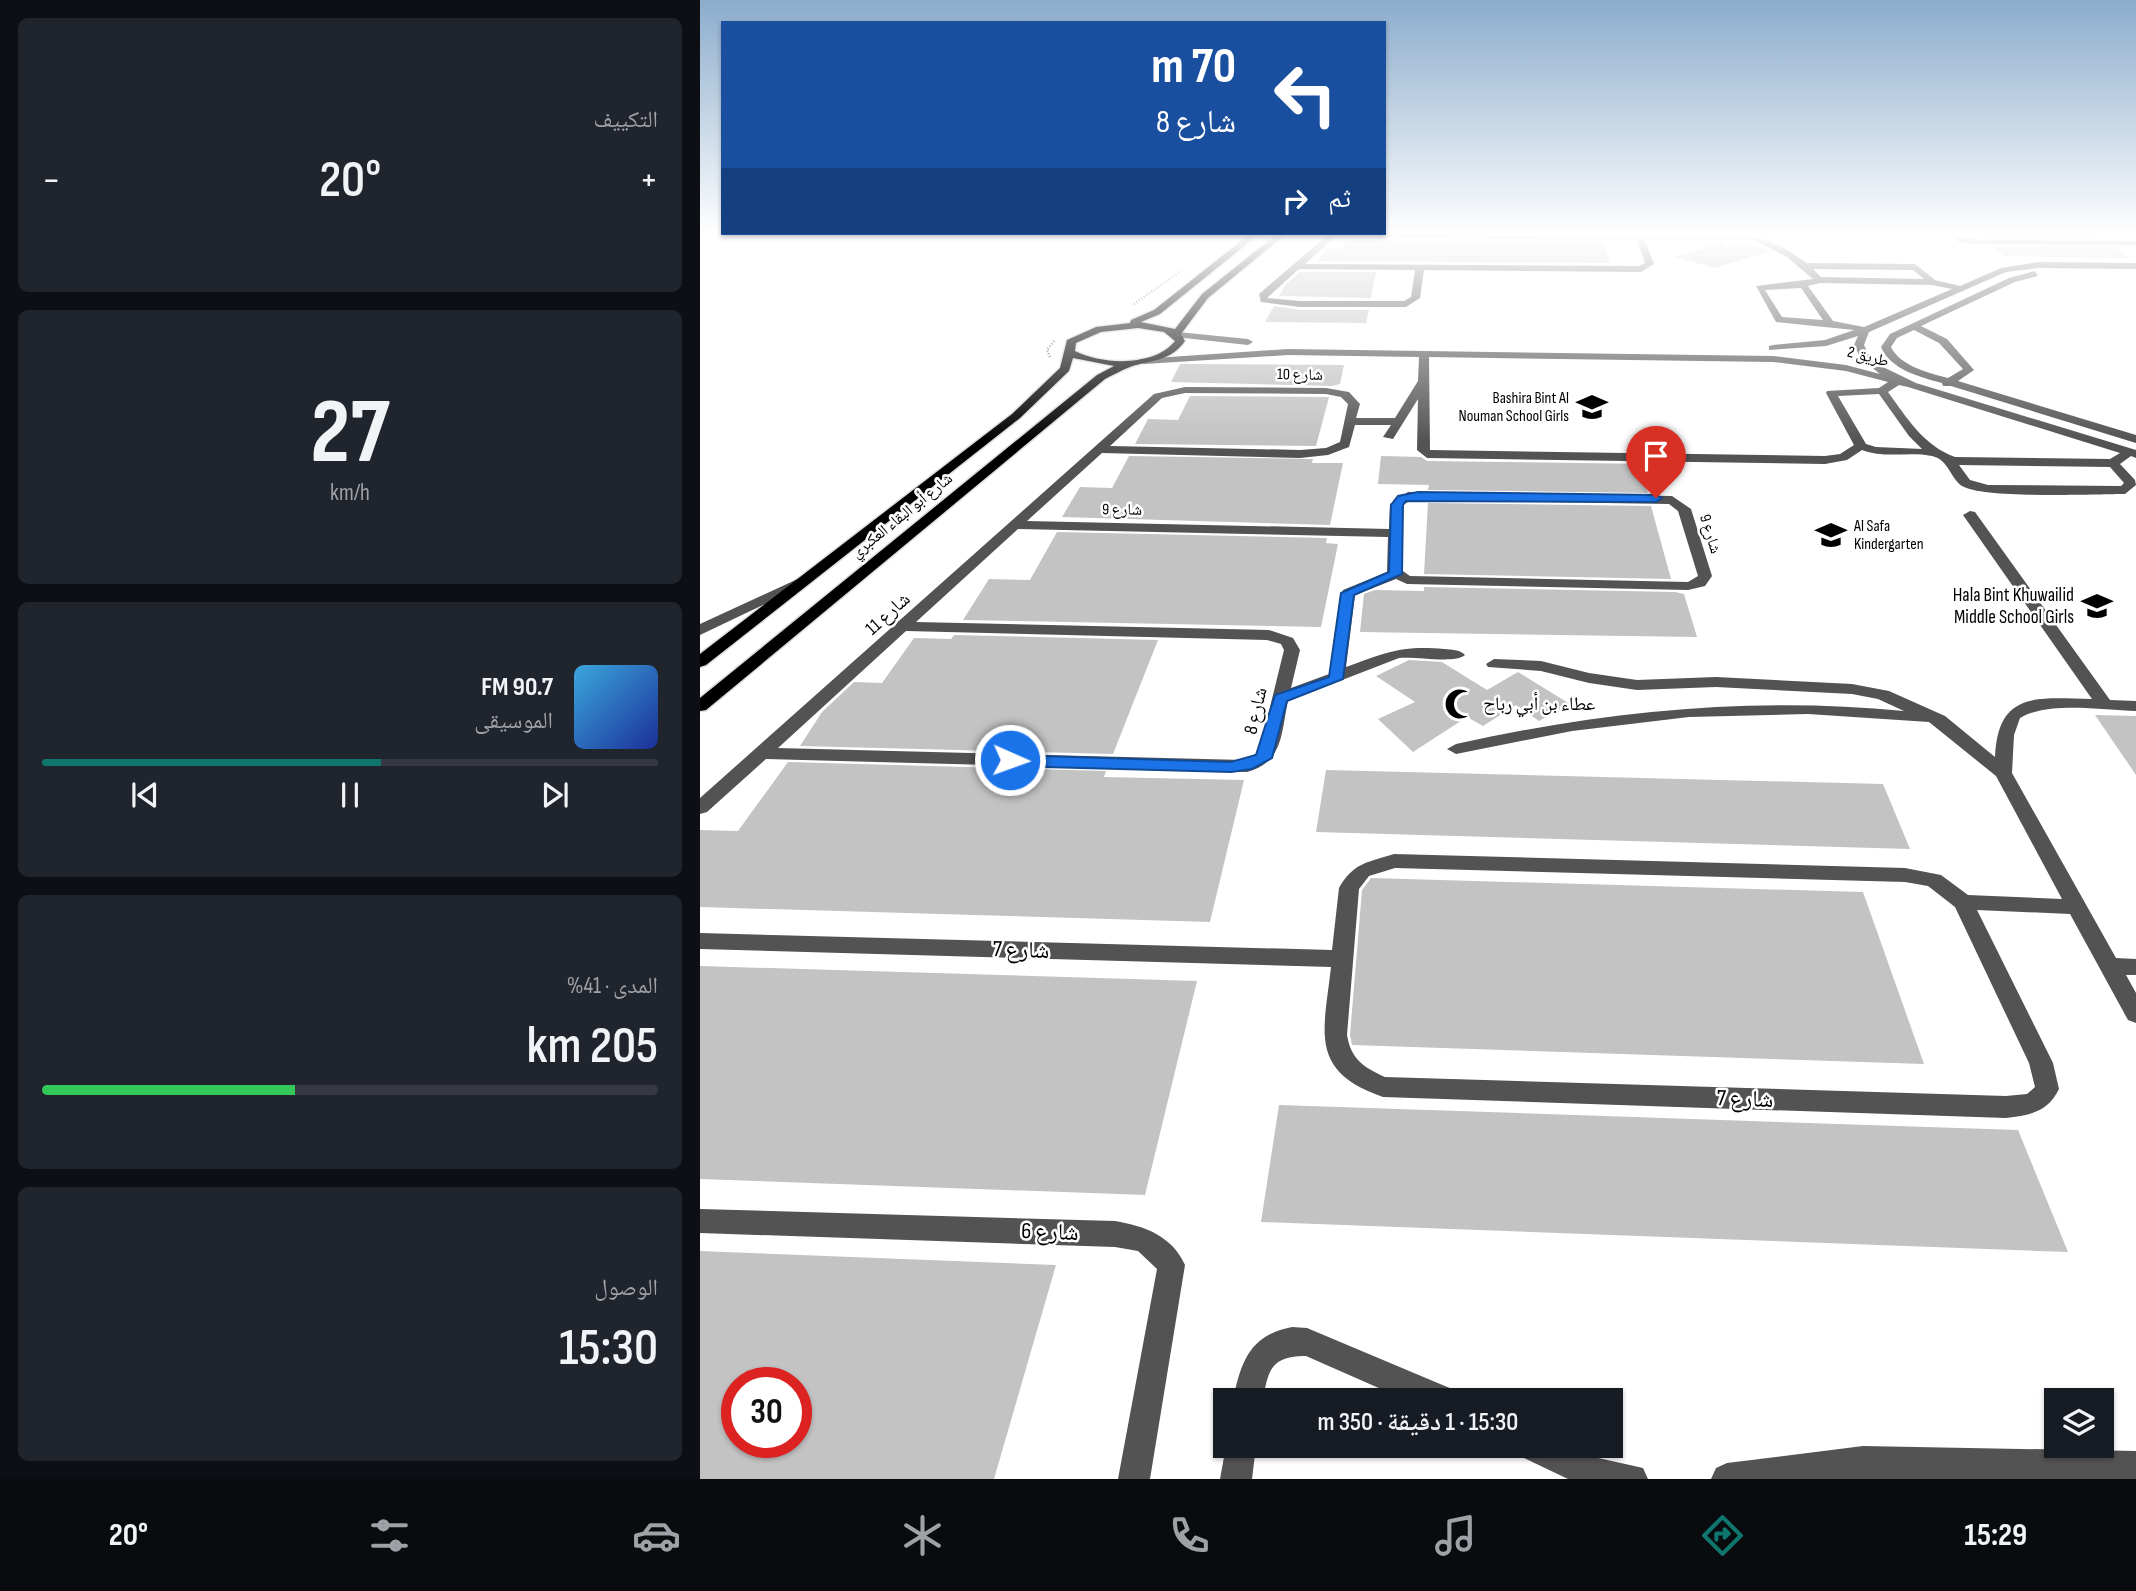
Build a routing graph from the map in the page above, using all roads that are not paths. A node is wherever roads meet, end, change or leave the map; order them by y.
1 (1168, 303) edge
2 (1200, 303) edge
3 (1291, 303) edge
4 (1407, 303) edge
5 (1767, 303) edge
6 (1816, 303) edge
7 (1924, 303) joint
8 (1963, 303) edge
9 (1947, 310) junction
10 (1898, 314) junction
11 (1924, 320) junction
12 (1830, 323) junction
13 (1117, 326) junction
14 (1913, 326) junction
15 (1865, 330) junction
16 (1177, 334) junction
17 (1462, 349) junction
18 (1070, 352) junction
19 (1739, 353) junction
20 (1423, 354) junction
21 (1138, 361) junction
22 (1897, 381) junction
23 (1423, 382) junction
24 (1947, 384) junction
25 (1912, 385) junction
26 (1882, 391) junction
27 (1994, 398) junction
28 (1980, 407) junction
29 (2068, 419) junction
30 (1399, 421) junction
31 (1350, 422) junction
32 (2051, 427) junction
33 (1389, 437) dead end
34 (2136, 439) edge
35 (1861, 446) junction
36 (1101, 449) junction
37 (1931, 453) junction
38 (2133, 453) edge
39 (1949, 460) junction
40 (2113, 463) junction
41 (910, 499) junction
42 (1970, 515) dead end
43 (1017, 525) junction
44 (1395, 533) junction
45 (1395, 574) junction
46 (811, 576) junction
47 (817, 607) junction
48 (902, 626) junction
49 (700, 630) edge
50 (1457, 655) dead end
51 (700, 662) edge
52 (1494, 664) dead end
53 (1336, 679) junction
54 (1280, 698) junction
55 (2105, 705) junction
56 (700, 706) edge
57 (2136, 706) edge
58 (1939, 720) junction
59 (1456, 749) dead end
60 (762, 753) junction
61 (2003, 774) junction
62 (700, 808) edge
63 (1963, 902) junction
64 (2076, 907) junction
65 (700, 941) edge
66 (1342, 959) junction
67 (2109, 966) junction
68 (2136, 967) edge
69 (2136, 1014) edge
70 (700, 1221) edge
71 (1251, 1388) edge
72 (1413, 1388) edge
73 (1239, 1458) edge
74 (1558, 1458) edge
75 (2136, 1467) edge
76 (1134, 1479) edge
77 (1236, 1479) edge
78 (1632, 1479) edge
79 (1727, 1479) edge

1 - 13 main road
2 - 16 main road
3 - 4 street
5 - 12 street
6 - 12 street
7 - 9 street
7 - 10 street, طريق 2
8 - 9 street, طريق 2
9 - 11 street, طريق 2
10 - 11 street
10 - 15 street, طريق 2
11 - 14 street, طريق 2
12 - 15 street
13 - 16 main road
13 - 18 main road
14 - 24 street
14 - 24 street, طريق 2
15 - 19 street, طريق 2
15 - 25 street, طريق 2
16 - 17 street, طريق 2
16 - 21 main road, شارع أبو البقاء العكبري
17 - 19 street, طريق 2
17 - 20 street, طريق 2
18 - 21 main road
18 - 41 main road, شارع أبو البقاء العكبري
19 - 22 street, طريق 2
20 - 21 street, طريق 2
20 - 23 street
21 - 47 main road, شارع أبو البقاء العكبري
22 - 25 street, طريق 2
22 - 26 street
23 - 30 street
23 - 35 street
24 - 27 street, طريق 2
25 - 28 street, طريق 2
26 - 35 street
26 - 37 street
27 - 28 street
27 - 29 street, طريق 2
28 - 32 street, طريق 2
29 - 32 street
29 - 34 street, طريق 2
30 - 31 street
30 - 33 street
31 - 36 street
31 - 36 street, شارع 10
32 - 38 street, طريق 2
35 - 37 street
36 - 43 street, شارع 11
37 - 39 street
38 - 40 street
39 - 40 street
39 - 40 street
41 - 46 main road, شارع أبو البقاء العكبري
41 - 47 main road
42 - 55 street
43 - 44 street, شارع 9
43 - 48 street, شارع 11
44 - 45 street, شارع 9
44 - 45 street, شارع 9
45 - 53 street
46 - 49 street
46 - 51 main road, شارع أبو البقاء العكبري
47 - 56 main road, شارع أبو البقاء العكبري
48 - 54 street, شارع 8
48 - 60 street, شارع 11
50 - 53 street
52 - 58 street
53 - 54 street
54 - 60 street, شارع 8
55 - 57 street
55 - 61 street
58 - 59 street
58 - 61 street
60 - 62 street, شارع 11
61 - 64 street
63 - 64 street
63 - 66 street, شارع 7
63 - 66 street, شارع 7
64 - 67 street
65 - 66 street, شارع 7
67 - 68 street
67 - 69 street
70 - 76 street, شارع 6
71 - 72 street
73 - 77 street
74 - 78 street
75 - 79 street

